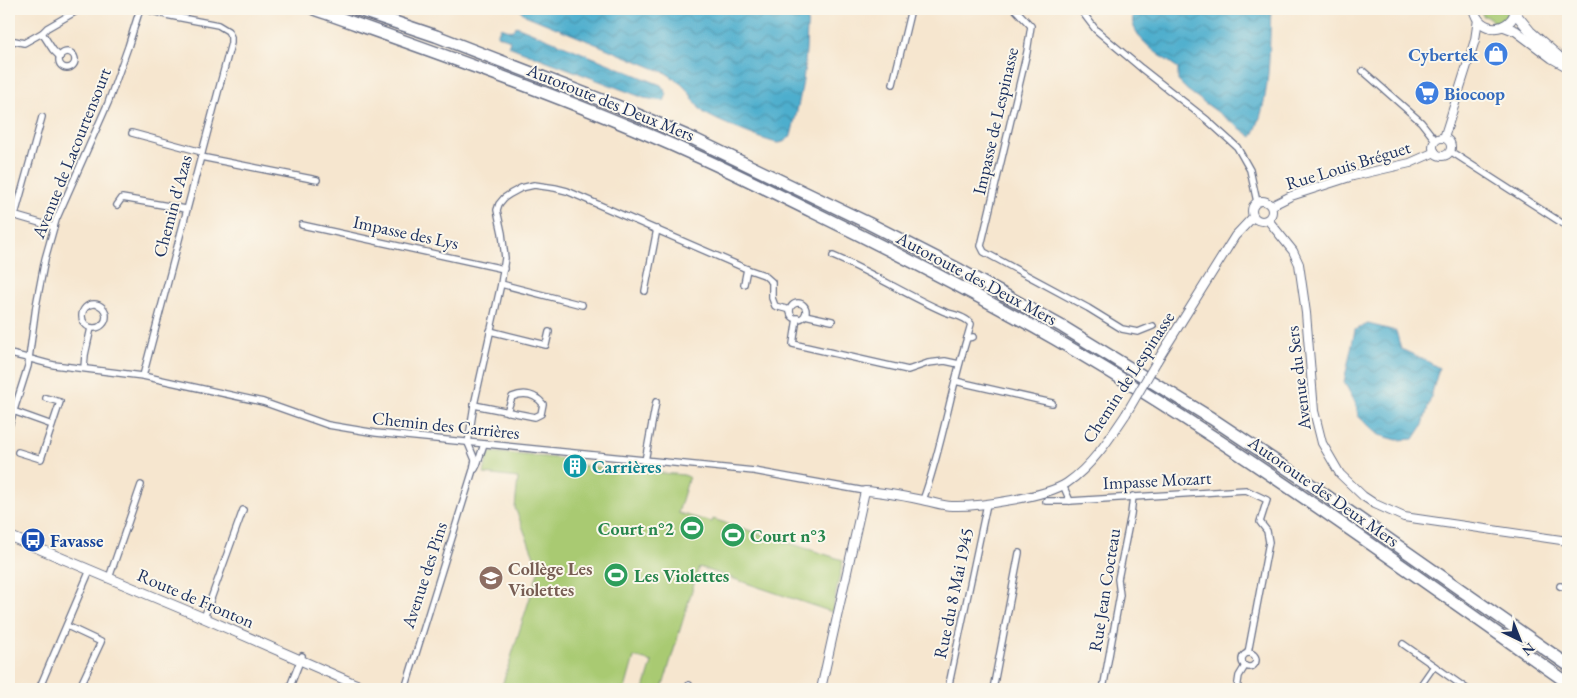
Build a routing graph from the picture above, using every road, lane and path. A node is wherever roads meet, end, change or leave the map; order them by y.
1 (80, 9) edge
2 (140, 9) edge
3 (145, 9) edge
4 (314, 9) edge
5 (356, 9) edge
6 (911, 9) edge
7 (1014, 9) edge
8 (1080, 9) edge
9 (1474, 9) edge
10 (1515, 11) edge
11 (1478, 19) junction
12 (1503, 26) junction
13 (1491, 28) junction
14 (42, 33) junction
15 (9, 40) edge
16 (1475, 40) junction
17 (60, 57) dead end
18 (1568, 66) edge
19 (1363, 71) dead end
20 (893, 84) dead end
21 (42, 117) dead end
22 (132, 133) dead end
23 (1440, 139) junction
24 (1450, 151) junction
25 (1435, 152) junction
26 (201, 154) junction
27 (317, 180) dead end
28 (1257, 202) junction
29 (117, 205) dead end
30 (1270, 206) junction
31 (186, 210) junction
32 (12, 214) edge
33 (1253, 218) junction
34 (1268, 220) junction
35 (302, 225) dead end
36 (54, 227) junction
37 (1568, 227) edge
38 (657, 229) junction
39 (833, 256) dead end
40 (504, 269) junction
41 (747, 269) junction
42 (501, 284) junction
43 (744, 284) dead end
44 (645, 291) dead end
45 (582, 305) dead end
46 (790, 310) junction
47 (805, 315) junction
48 (797, 318) junction
49 (832, 321) dead end
50 (1153, 326) dead end
51 (91, 328) junction
52 (490, 331) junction
53 (549, 332) dead end
54 (9, 354) edge
55 (29, 359) junction
56 (959, 364) junction
57 (84, 368) junction
58 (143, 376) junction
59 (955, 381) junction
60 (46, 398) dead end
61 (656, 402) dead end
62 (1052, 403) dead end
63 (474, 406) junction
64 (13, 411) junction
65 (507, 412) junction
66 (52, 425) junction
67 (9, 426) edge
68 (468, 443) junction
69 (484, 444) junction
70 (18, 452) dead end
71 (645, 461) junction
72 (473, 470) junction
73 (140, 485) dead end
74 (1063, 486) junction
75 (865, 490) junction
76 (1133, 496) junction
77 (923, 500) junction
78 (1046, 501) dead end
79 (1070, 501) junction
80 (987, 504) junction
81 (243, 510) dead end
82 (9, 536) edge
83 (1568, 541) edge
84 (1020, 553) dead end
85 (90, 570) junction
86 (109, 578) junction
87 (1560, 586) dead end
88 (1568, 588) edge
89 (204, 618) junction
90 (67, 626) junction
91 (1403, 644) dead end
92 (1248, 653) junction
93 (301, 657) junction
94 (1568, 664) edge
95 (1245, 666) junction
96 (1434, 666) junction
97 (1568, 683) edge
98 (39, 689) edge
99 (79, 689) edge
100 (289, 689) edge
101 (371, 689) edge
102 (405, 689) edge
103 (821, 689) edge
104 (948, 689) edge
105 (993, 689) edge
106 (1102, 689) edge
107 (1237, 689) edge
108 (1418, 689) edge
109 (1466, 689) edge

1 - 14 street
2 - 36 street, Avenue de Lacourtensourt
3 - 26 street, Chemin d'Azas
4 - 97 highway, Autoroute des Deux Mers
5 - 94 highway, Autoroute des Deux Mers
6 - 20 street
7 - 50 street, Impasse de Lespinasse
8 - 28 street
9 - 11 main road
10 - 12 main road
10 - 18 main road
11 - 13 main road
11 - 16 street, Rue Louis Bréguet
12 - 13 main road
12 - 18 main road
13 - 16 street
14 - 15 street
14 - 17 street
16 - 23 street, Rue Louis Bréguet
19 - 23 street
21 - 32 street
22 - 26 street
23 - 24 street
23 - 25 street, Rue Louis Bréguet
24 - 25 street, Rue Louis Bréguet
24 - 37 street
25 - 30 street, Rue Louis Bréguet
26 - 27 street
26 - 31 street, Chemin d'Azas
28 - 30 street
28 - 33 street
29 - 31 street
30 - 34 street
31 - 58 street, Chemin d'Azas
32 - 36 street
33 - 34 street
33 - 74 street, Chemin de Lespinasse, bridge
34 - 83 street, Avenue du Sers
35 - 40 street, Impasse des Lys
36 - 55 street, Avenue de Lacourtensourt
38 - 40 street
38 - 41 street
38 - 44 street
39 - 56 street
40 - 42 street
41 - 43 street
41 - 46 street
42 - 45 street
42 - 52 street
46 - 47 street
46 - 48 street
47 - 48 street
47 - 49 street
48 - 56 street
51 - 51 street
51 - 57 street
52 - 53 street
52 - 63 street
54 - 55 street, Chemin des Carrières
55 - 57 street, Chemin des Carrières
55 - 64 street, Avenue de Lacourtensourt
56 - 59 street
57 - 58 street, Chemin des Carrières
58 - 68 street, Chemin des Carrières
59 - 62 street
59 - 77 street
60 - 66 street
61 - 71 street
63 - 65 street
63 - 68 street
64 - 66 street
64 - 67 street, Avenue de Lacourtensourt
65 - 65 street
66 - 70 street
68 - 69 street, Chemin des Carrières
68 - 72 street, Avenue des Pins
69 - 71 street, Chemin des Carrières
69 - 72 street, Avenue des Pins
71 - 75 street, Chemin des Carrières
72 - 102 street, Avenue des Pins
73 - 86 street
74 - 79 street
74 - 80 street, Chemin de Lespinasse
75 - 77 street, Chemin de Lespinasse
75 - 103 street
76 - 79 street, Impasse Mozart
76 - 92 street, Impasse Mozart
76 - 106 street, Rue Jean Cocteau
77 - 80 street, Chemin de Lespinasse
78 - 79 street, Impasse Mozart
80 - 104 street, Rue du 8 Mai 1945
81 - 89 street
82 - 85 main road, Route de Fronton
84 - 105 street
85 - 86 main road, Route de Fronton
85 - 90 street
86 - 89 main road, Route de Fronton
87 - 88 street
89 - 93 main road, Route de Fronton
90 - 98 street
90 - 99 street
91 - 96 street
92 - 95 street
92 - 95 street
93 - 100 street
93 - 101 main road, Route de Fronton
95 - 107 street
96 - 108 street
96 - 109 street

